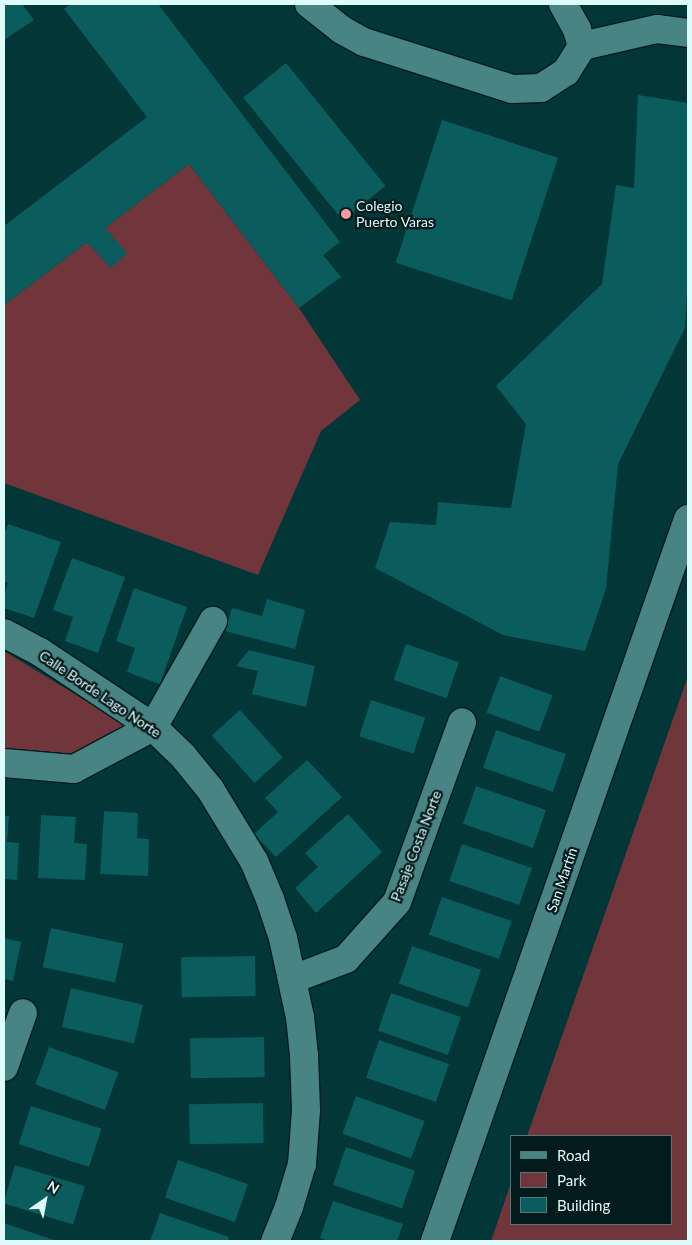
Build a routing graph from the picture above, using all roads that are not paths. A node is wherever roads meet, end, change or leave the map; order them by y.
1 (310, 4) edge
2 (563, 4) edge
3 (688, 33) edge
4 (582, 46) junction
5 (688, 520) edge
6 (213, 621) dead end
7 (4, 633) edge
8 (462, 722) dead end
9 (153, 727) junction
10 (4, 763) edge
11 (292, 979) junction
12 (23, 1013) dead end
13 (4, 1067) edge
14 (275, 1241) edge
15 (435, 1241) edge

1 - 4 street
2 - 4 street
3 - 4 street
5 - 15 street, San Martín
6 - 9 street
7 - 9 street, Calle Borde Lago Norte
8 - 11 street, Pasaje Costa Norte
9 - 10 street
9 - 11 street, Calle Borde Lago Norte
11 - 14 street, Calle Borde Lago Norte
12 - 13 street

